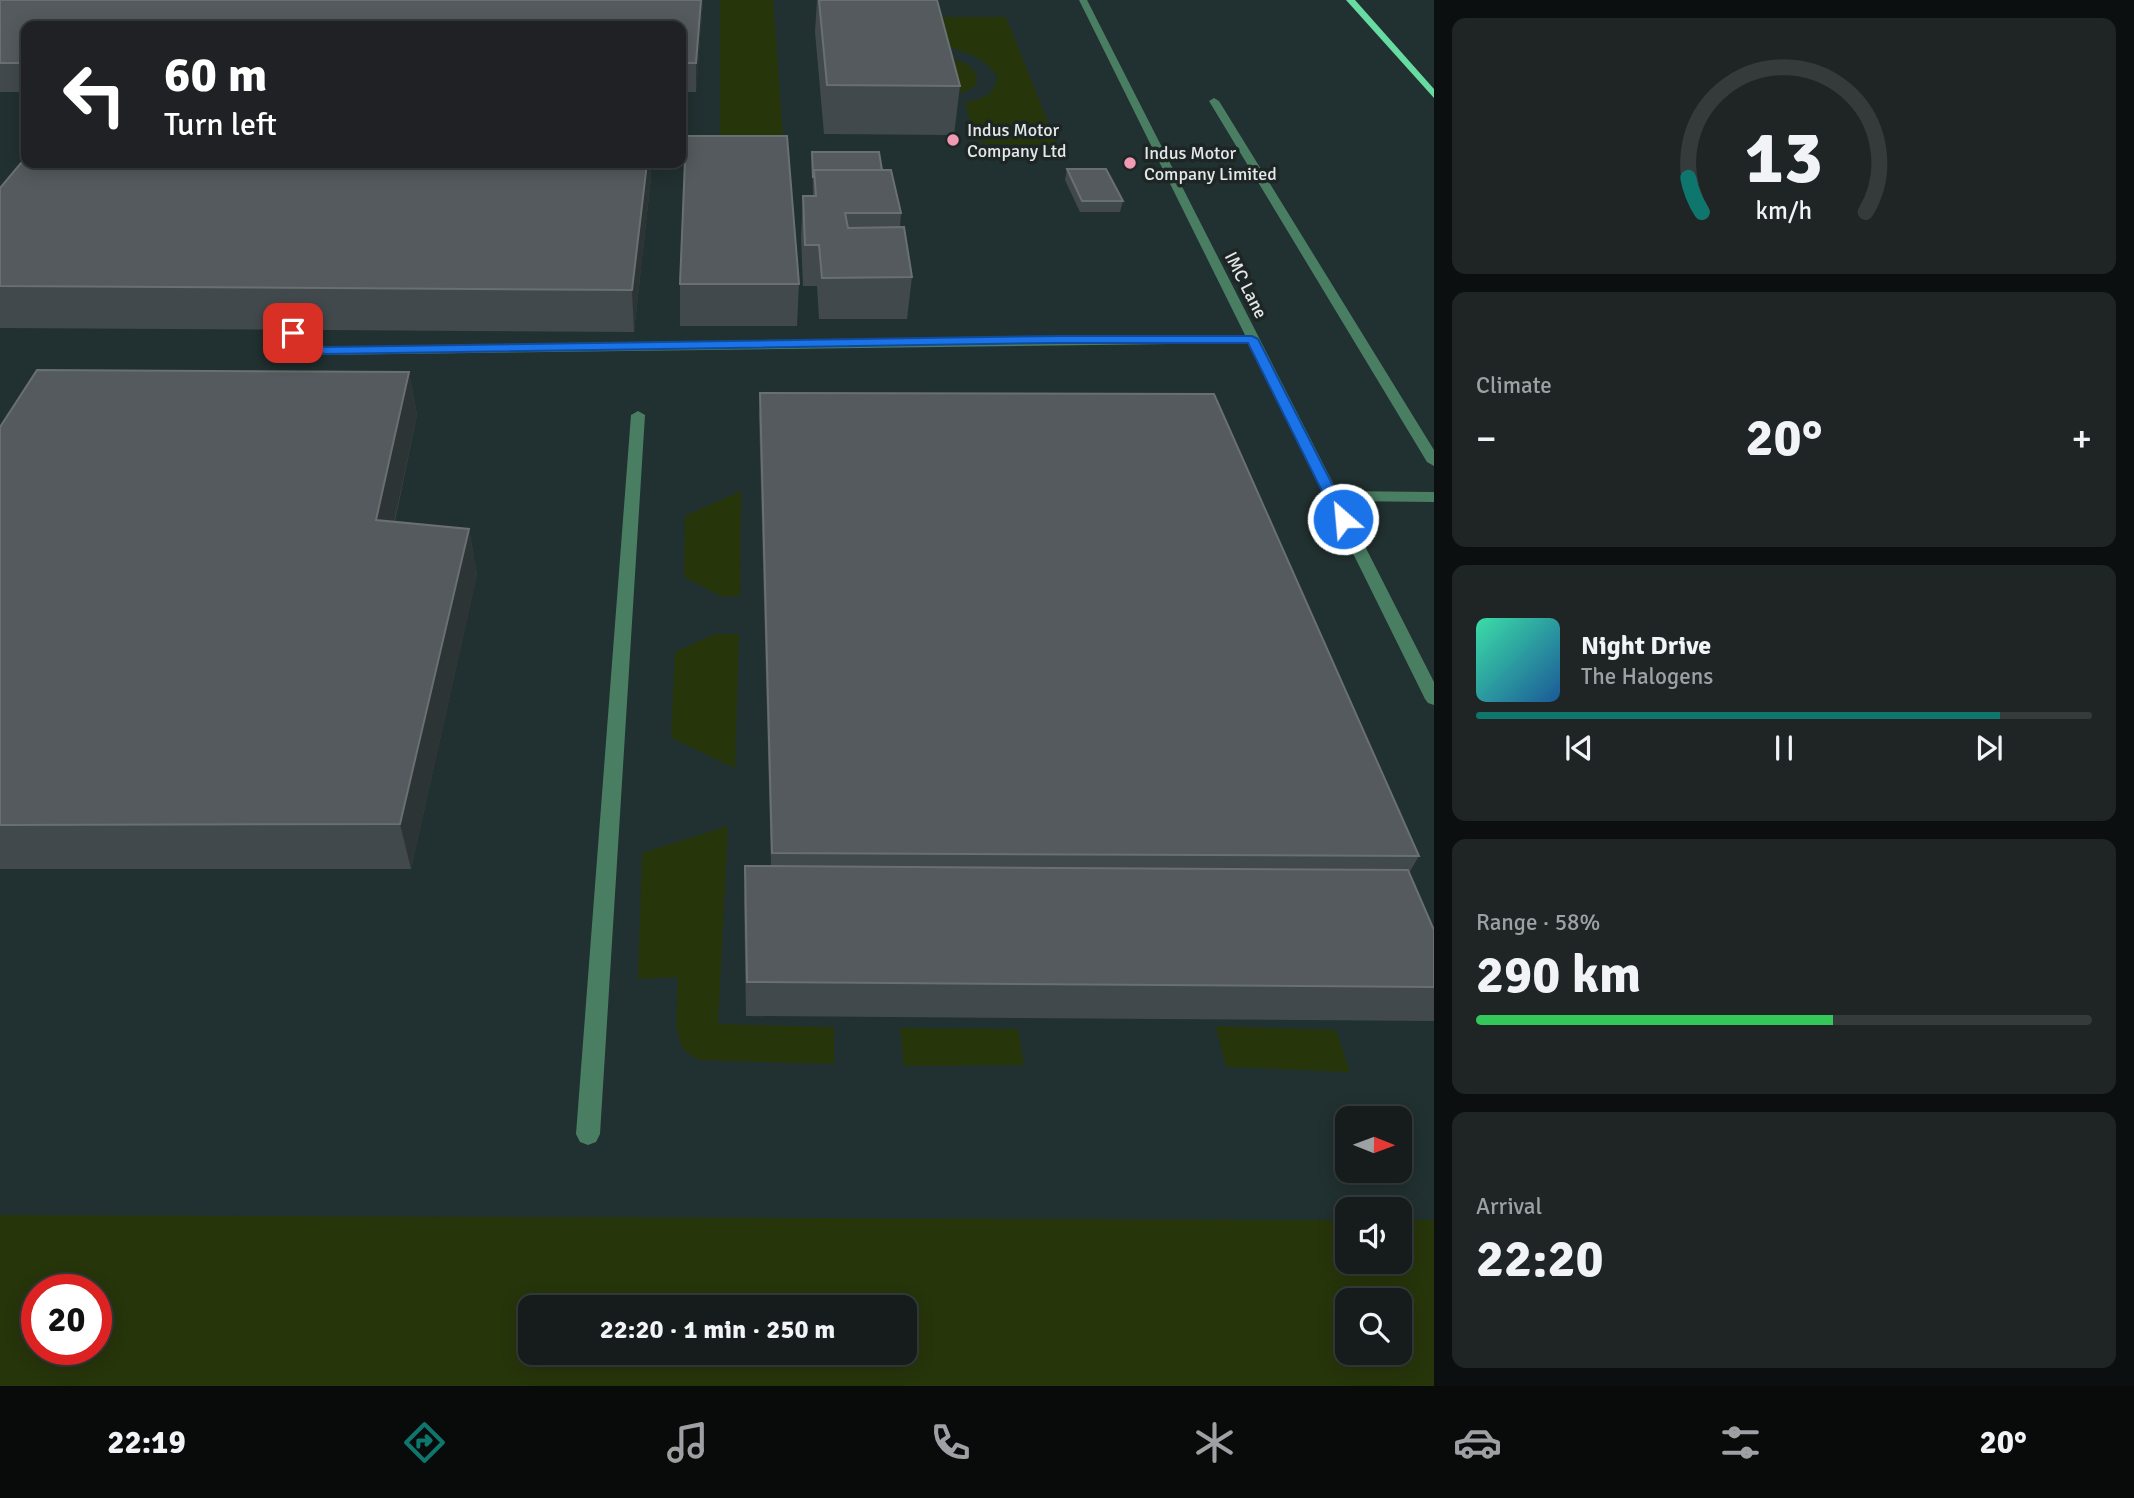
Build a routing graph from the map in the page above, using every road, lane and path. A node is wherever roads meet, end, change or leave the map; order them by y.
1 (1083, 0) edge
2 (1350, 0) edge
3 (1434, 95) edge
4 (1214, 101) dead end
5 (307, 297) edge
6 (1252, 339) junction
7 (638, 415) dead end
8 (1434, 462) edge
9 (1332, 496) junction
10 (1434, 497) edge
11 (1434, 699) edge
12 (589, 1134) dead end

1 - 6 lane, IMC Lane
2 - 3 main road
4 - 8 lane
5 - 6 lane
6 - 9 lane, IMC Lane
7 - 12 lane
9 - 10 lane
9 - 11 lane, IMC Lane

